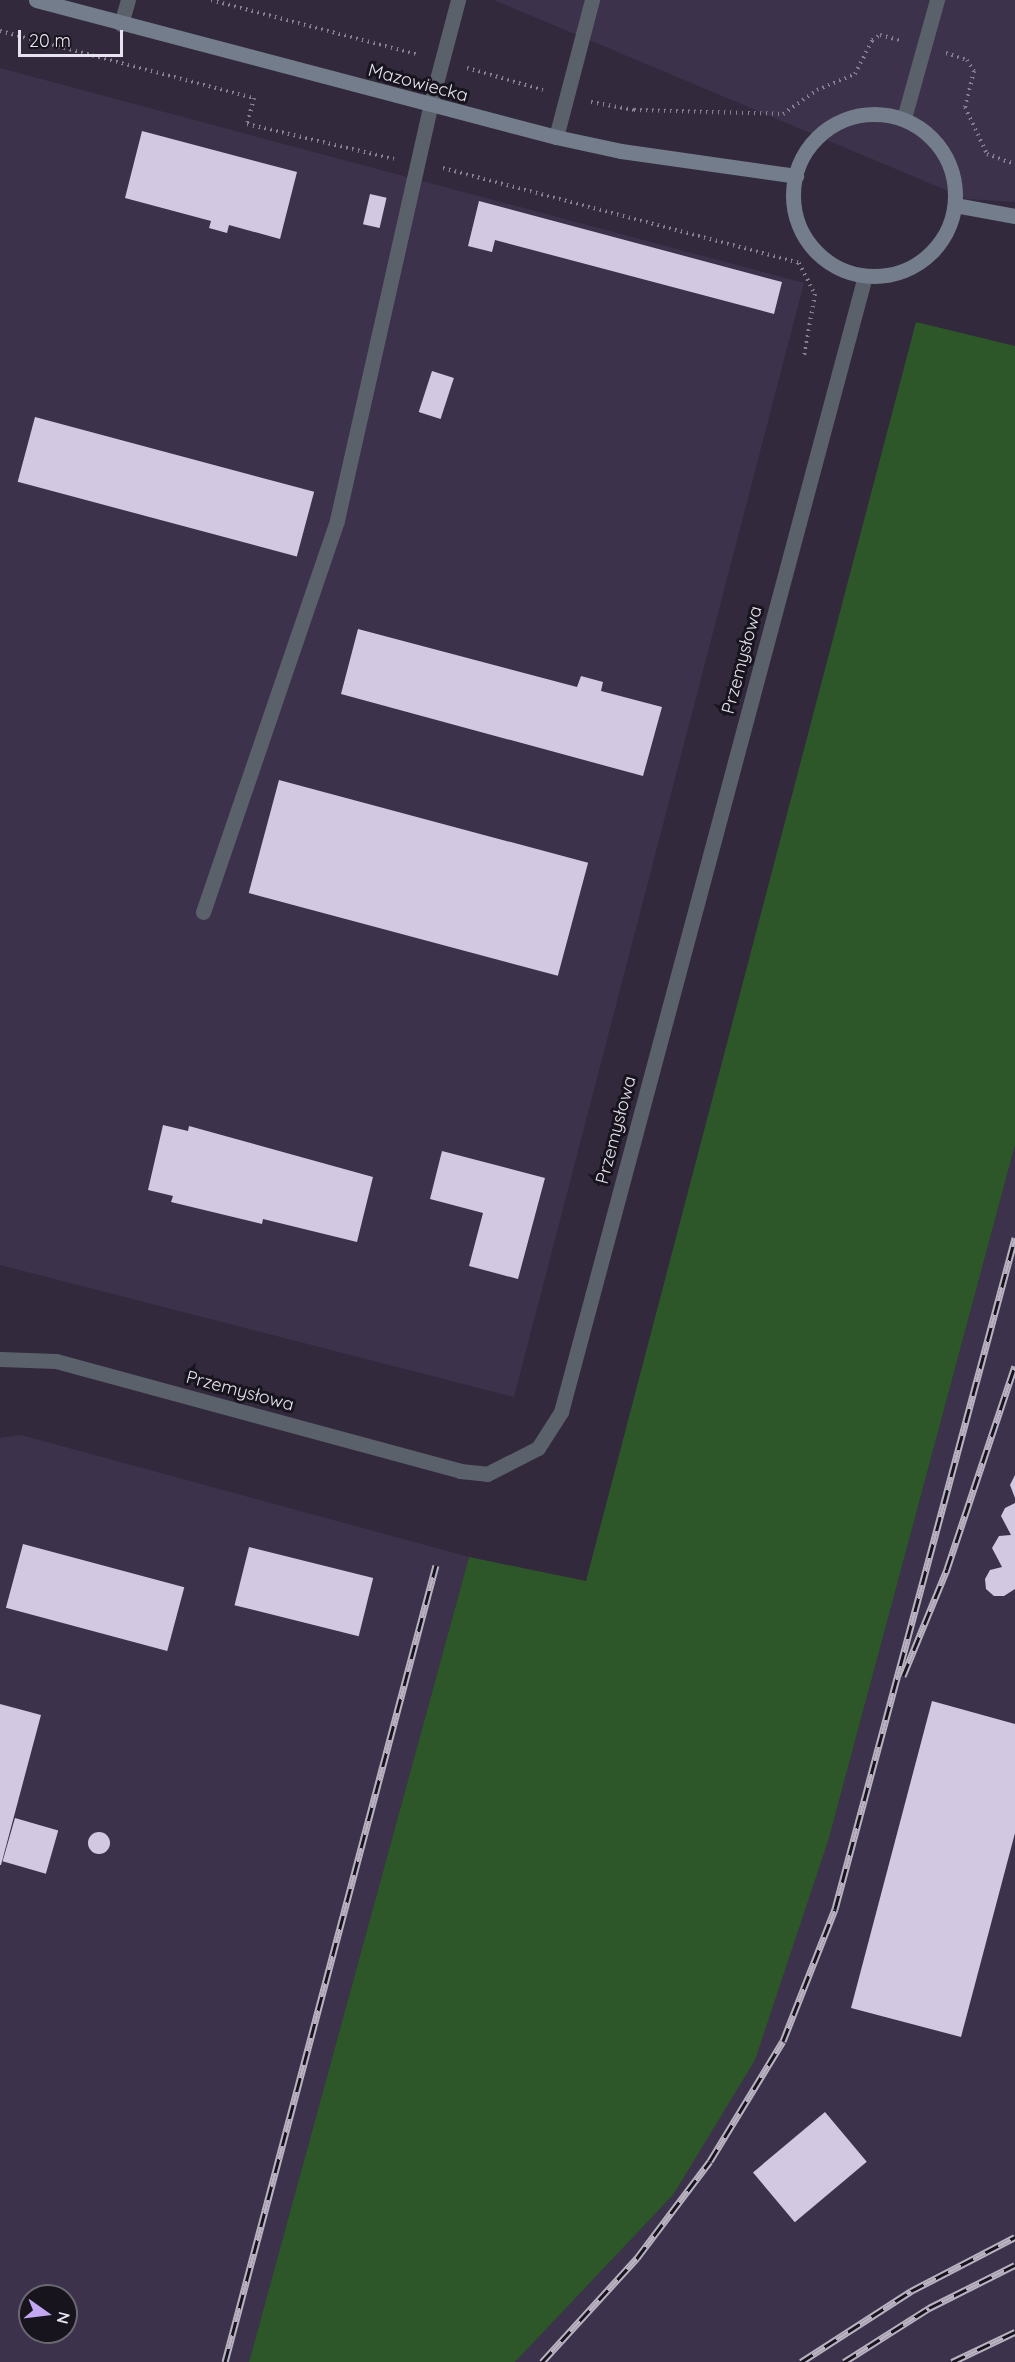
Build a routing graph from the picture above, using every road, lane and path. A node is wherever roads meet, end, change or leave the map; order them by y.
1 (36, 0) edge
2 (128, 0) edge
3 (211, 0) edge
4 (458, 0) edge
5 (592, 0) edge
6 (937, 0) edge
7 (121, 24) junction
8 (925, 47) junction
9 (442, 61) junction
10 (566, 96) junction
11 (430, 106) junction
12 (904, 118) junction
13 (556, 137) junction
14 (1015, 164) edge
15 (796, 176) junction
16 (955, 205) junction
17 (1015, 216) edge
18 (865, 276) junction
19 (202, 912) dead end
20 (0, 1359) edge

1 - 7 street, Mazowiecka
2 - 7 street
3 - 9 path
4 - 9 street
5 - 10 street
6 - 8 street
7 - 11 street, Mazowiecka
8 - 10 path
8 - 12 street
8 - 14 path
9 - 10 path
9 - 11 street
10 - 13 street
11 - 13 street, Mazowiecka
11 - 19 street
12 - 15 street
12 - 16 street
13 - 15 street, Mazowiecka
15 - 18 street
16 - 17 street
16 - 18 street
18 - 20 street, Przemysłowa

